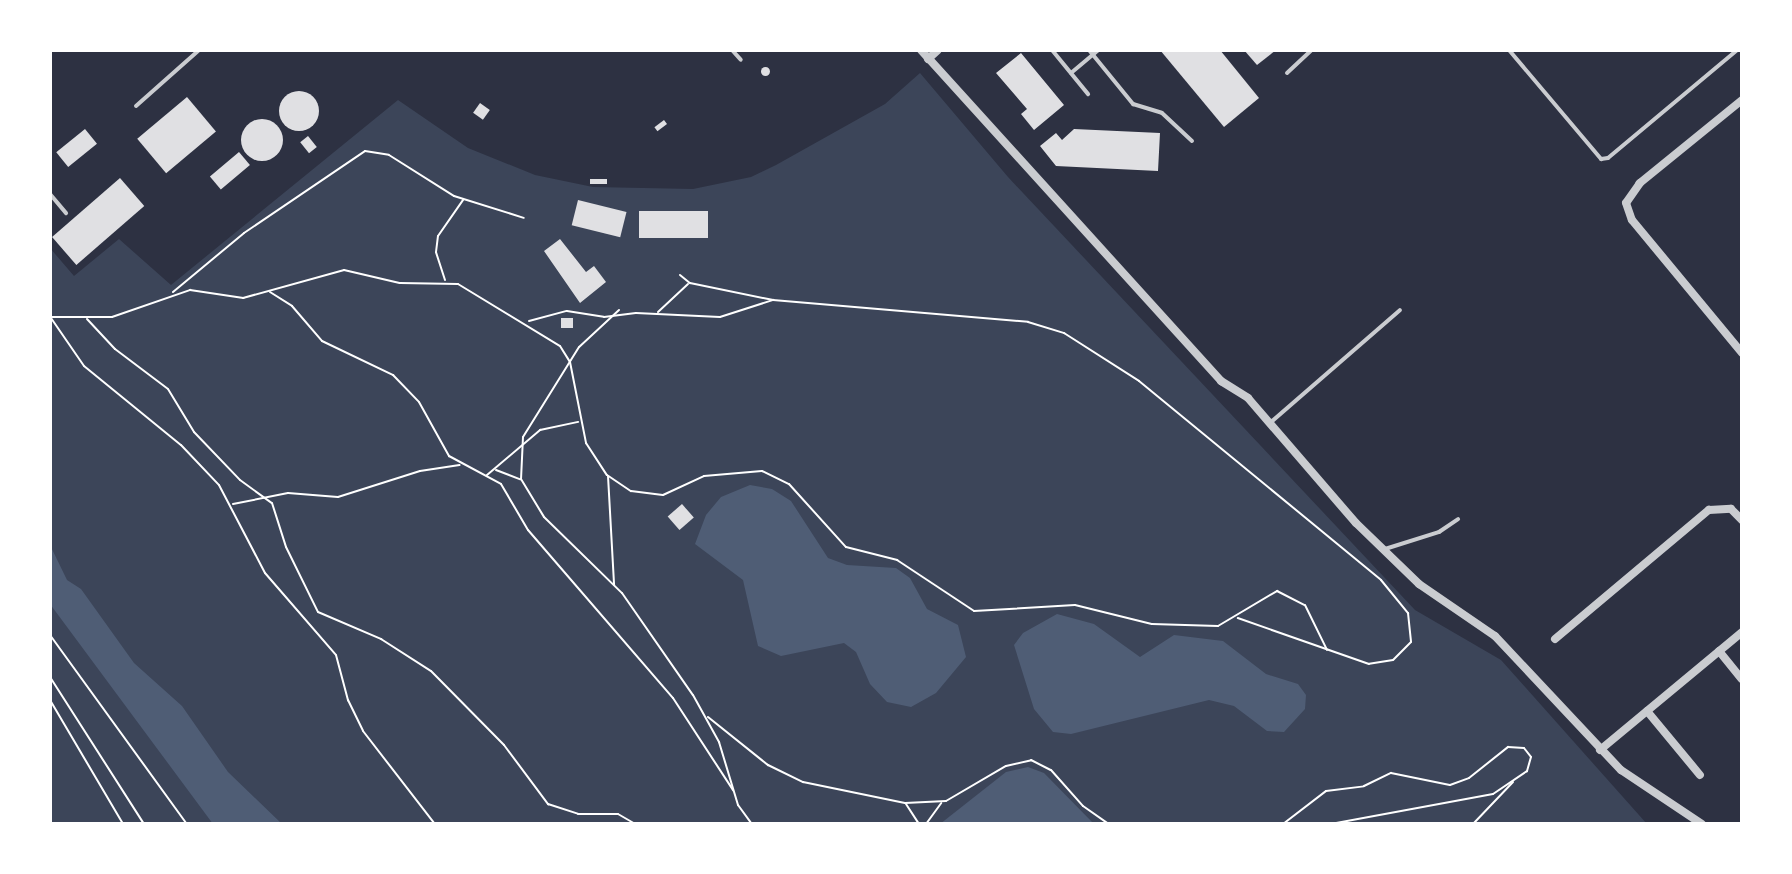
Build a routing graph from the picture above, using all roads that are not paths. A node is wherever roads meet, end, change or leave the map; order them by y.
1 (199, 50) edge
2 (732, 50) edge
3 (921, 50) edge
4 (938, 50) edge
5 (1052, 50) edge
6 (1312, 50) edge
7 (1509, 50) edge
8 (1737, 50) edge
9 (1093, 51) edge
10 (928, 59) junction
11 (741, 60) dead end
12 (1071, 73) junction
13 (1287, 73) dead end
14 (1088, 94) dead end
15 (1742, 100) edge
16 (136, 106) dead end
17 (1192, 141) dead end
18 (50, 194) edge
19 (66, 213) dead end
20 (1400, 310) dead end
21 (1742, 353) edge
22 (1270, 423) junction
23 (1458, 519) dead end
24 (1742, 520) edge
25 (1383, 549) junction
26 (1742, 632) edge
27 (1555, 639) dead end
28 (1719, 651) junction
29 (1742, 679) edge
30 (1647, 711) junction
31 (1600, 750) junction
32 (1700, 775) dead end
33 (1702, 824) edge

1 - 16 lane
2 - 11 lane
3 - 10 street
4 - 10 street
5 - 12 lane
6 - 13 lane
7 - 8 lane
9 - 12 lane
9 - 17 lane
10 - 22 street
12 - 14 lane
15 - 21 street
18 - 19 lane
20 - 22 lane
22 - 25 street
23 - 25 lane
24 - 27 street
25 - 31 street
26 - 28 street
28 - 29 street
28 - 30 street
30 - 31 street
30 - 32 street
31 - 33 street

